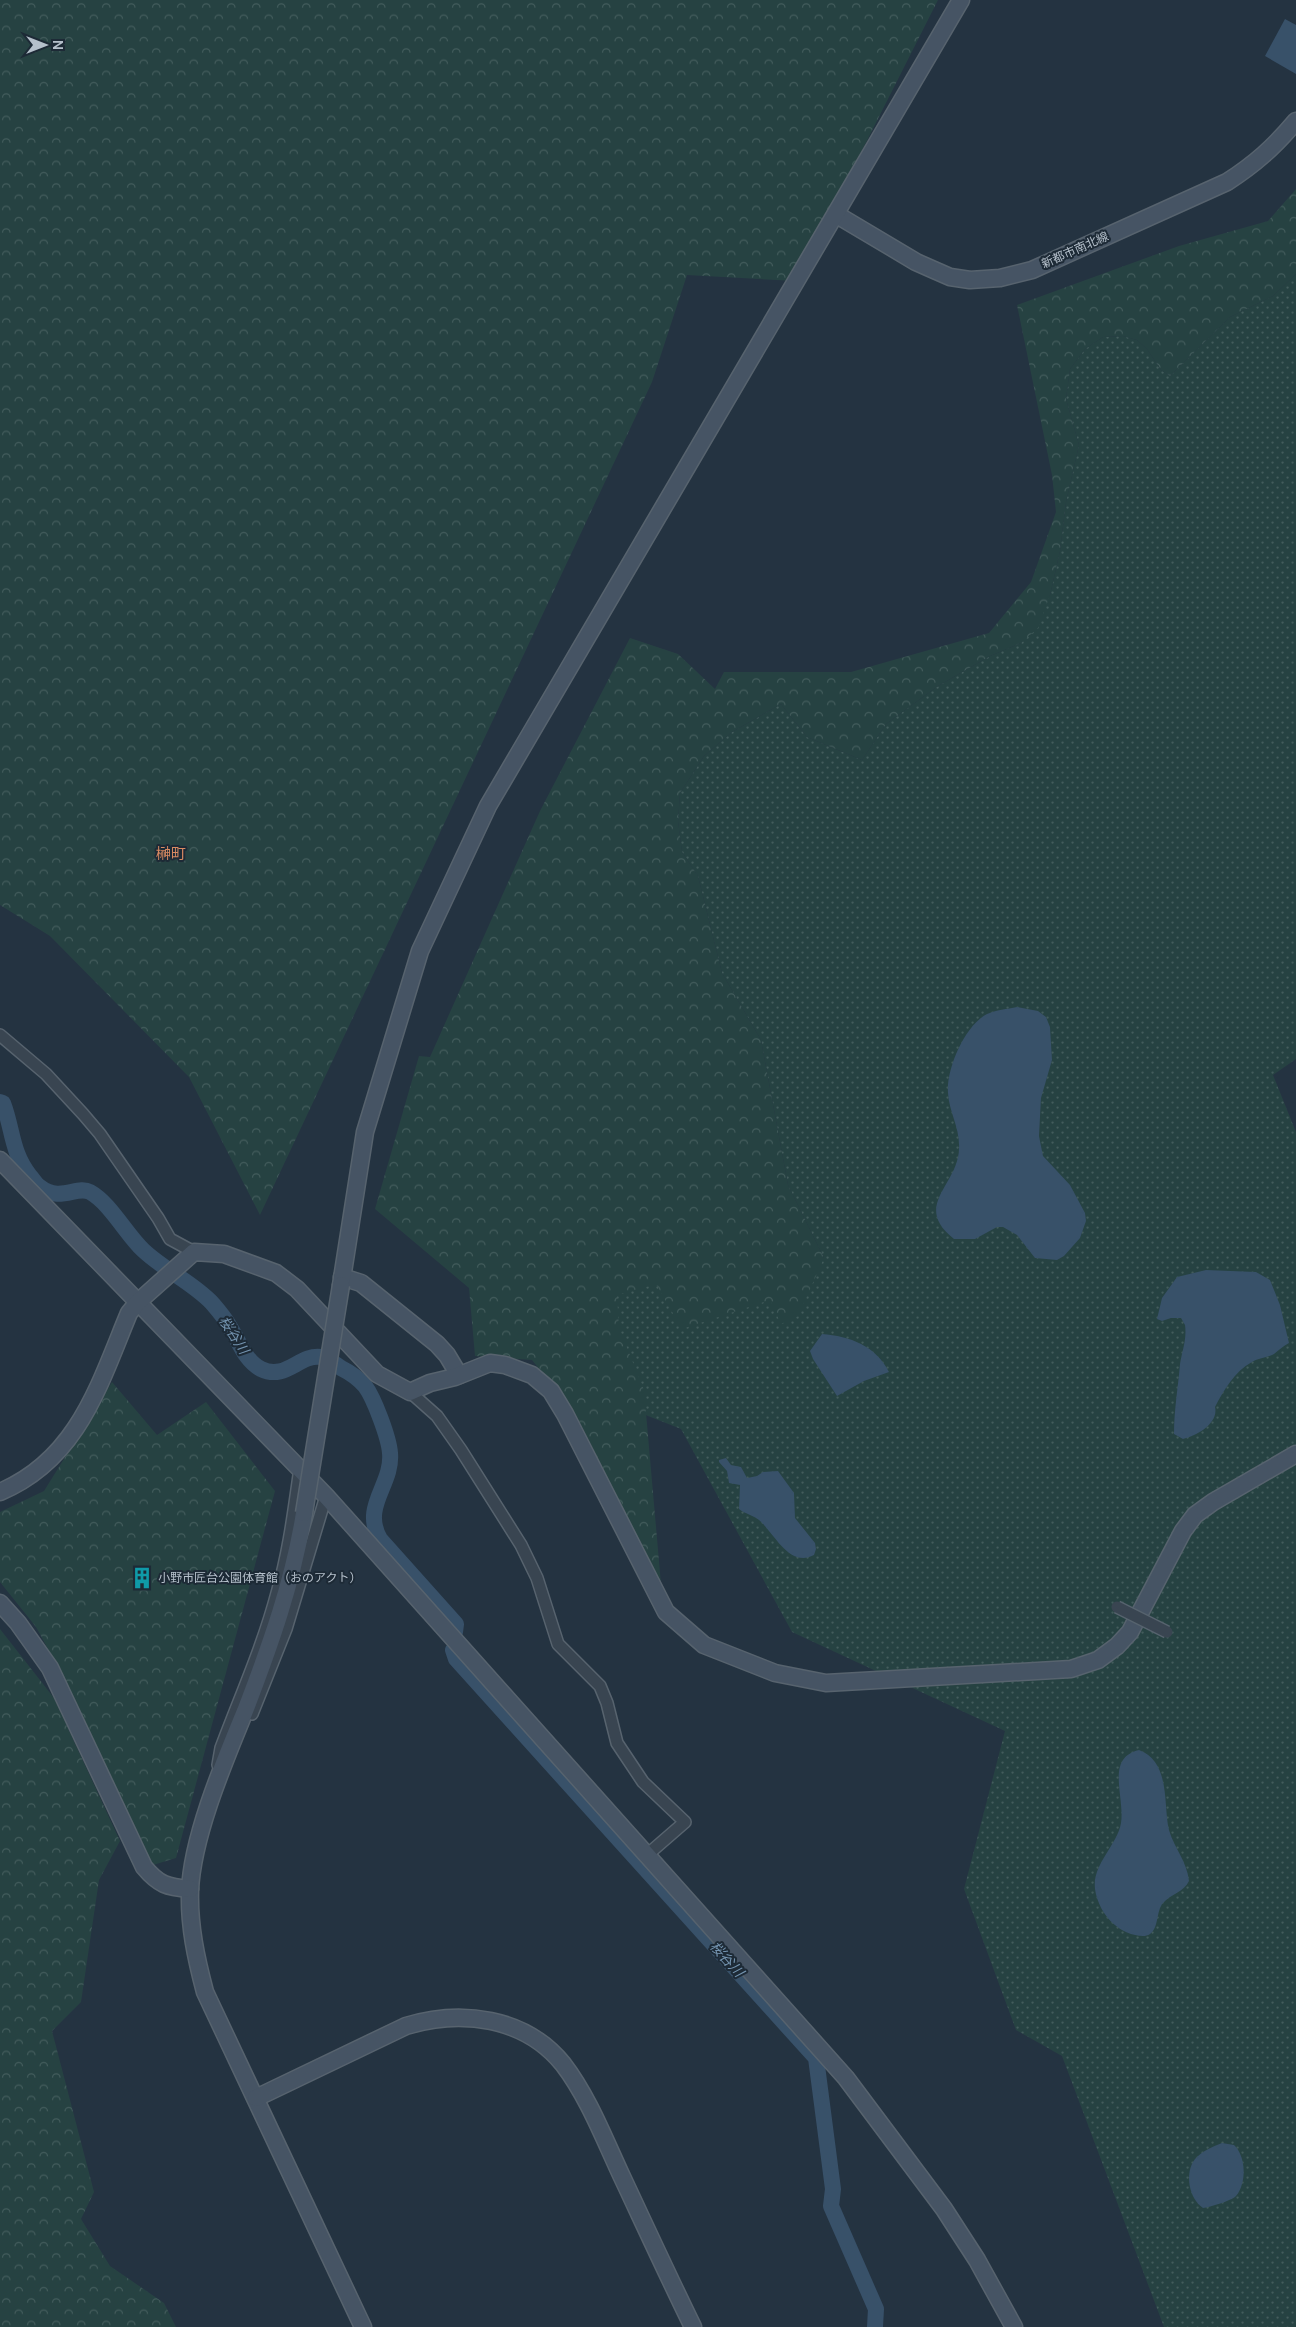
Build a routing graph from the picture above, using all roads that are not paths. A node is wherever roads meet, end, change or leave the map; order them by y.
1 (961, 0) edge
2 (1296, 121) edge
3 (837, 215) junction
4 (0, 1035) edge
5 (0, 1160) edge
6 (194, 1252) junction
7 (341, 1281) junction
8 (138, 1302) junction
9 (459, 1375) junction
10 (410, 1392) junction
11 (1296, 1454) edge
12 (300, 1468) junction
13 (0, 1492) edge
14 (326, 1496) junction
15 (0, 1603) edge
16 (1117, 1607) dead end
17 (1168, 1632) dead end
18 (214, 1792) junction
19 (647, 1855) junction
20 (190, 1890) junction
21 (256, 2098) junction
22 (363, 2327) edge
23 (693, 2327) edge
24 (1014, 2327) edge

1 - 3 street
2 - 3 street, 新都市南北線
3 - 7 street
4 - 6 street
5 - 8 street
6 - 8 street
6 - 10 street
7 - 9 street
7 - 18 street, bridge
8 - 12 street
8 - 13 street
9 - 10 street
9 - 11 street
10 - 19 street
12 - 14 street
12 - 18 street
14 - 18 street
14 - 19 street
15 - 20 street
16 - 17 street, bridge
18 - 20 street
19 - 24 street
20 - 21 street
21 - 22 street
21 - 23 street

